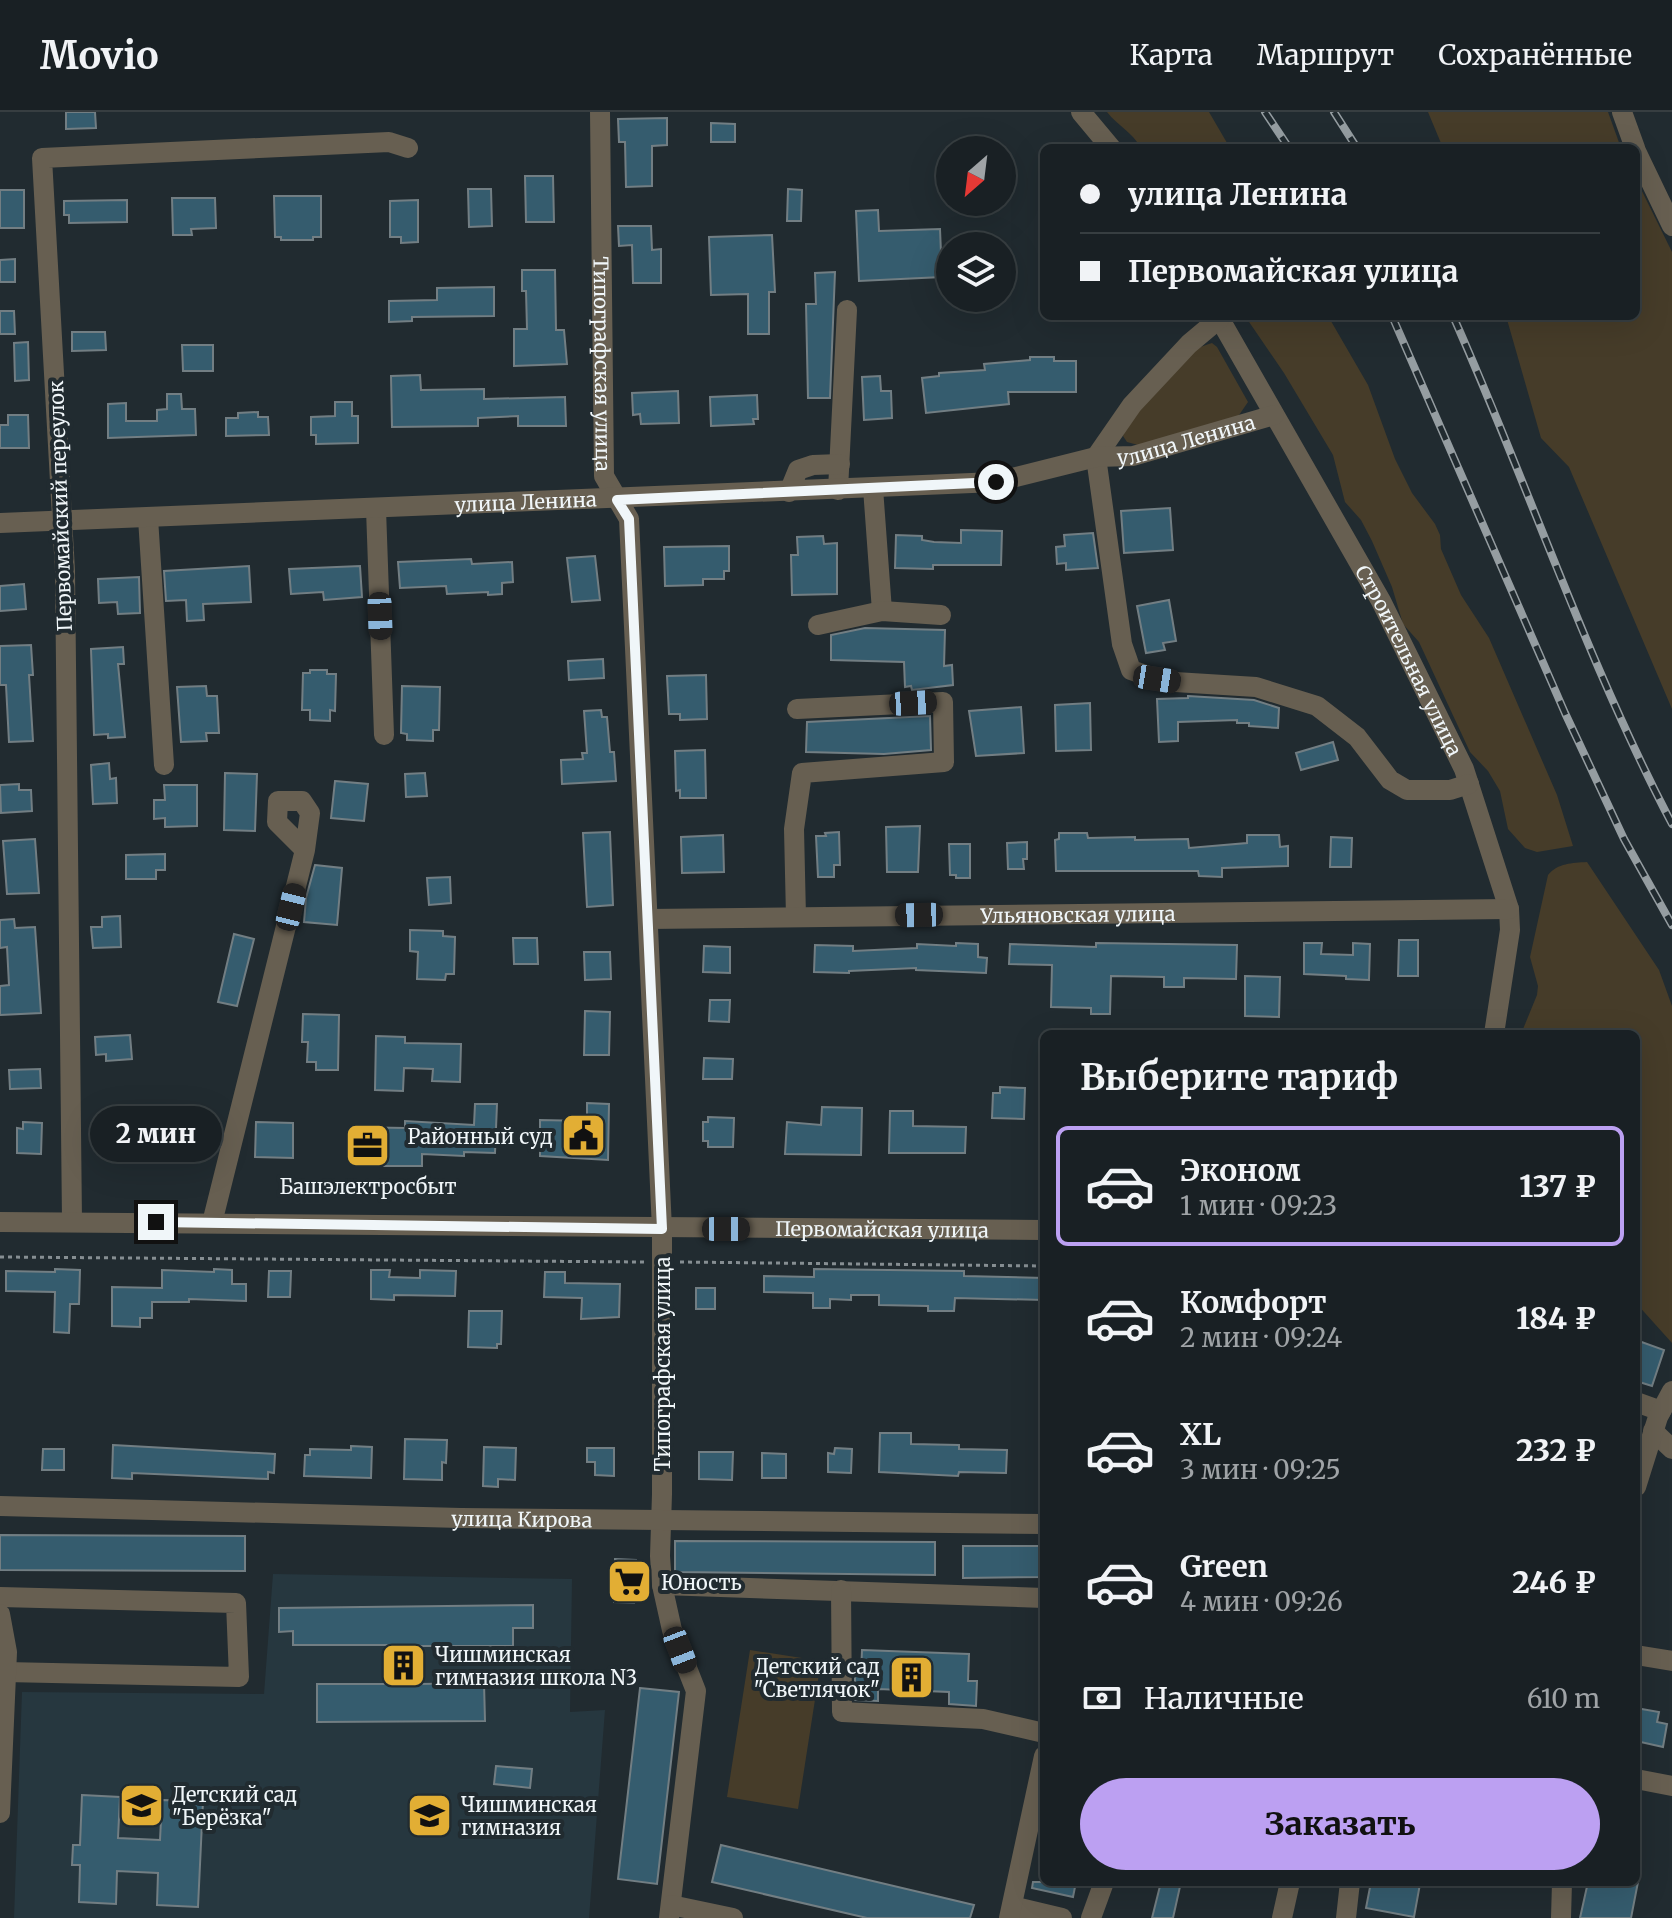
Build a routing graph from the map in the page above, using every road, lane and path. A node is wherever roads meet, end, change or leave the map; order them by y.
1 (600, 112) edge
2 (1081, 112) edge
3 (1622, 112) edge
4 (1108, 144) edge
5 (1633, 144) edge
6 (408, 148) dead end
7 (1640, 159) edge
8 (1672, 226) edge
9 (847, 310) dead end
10 (1216, 320) edge
11 (1221, 320) edge
12 (1274, 415) junction
13 (1096, 457) junction
14 (840, 464) junction
15 (873, 488) junction
16 (838, 490) junction
17 (789, 492) junction
18 (617, 500) junction
19 (376, 509) junction
20 (148, 518) junction
21 (63, 521) junction
22 (0, 523) edge
23 (882, 611) junction
24 (941, 615) dead end
25 (818, 625) dead end
26 (797, 709) dead end
27 (384, 735) dead end
28 (164, 765) dead end
29 (1469, 784) junction
30 (305, 850) dead end
31 (1509, 909) junction
32 (796, 917) junction
33 (648, 919) junction
34 (1495, 1030) edge
35 (72, 1221) junction
36 (0, 1222) edge
37 (212, 1223) junction
38 (662, 1229) junction
39 (1040, 1230) edge
40 (0, 1257) edge
41 (661, 1262) junction
42 (1040, 1266) edge
43 (1672, 1391) edge
44 (1640, 1403) edge
45 (1661, 1411) junction
46 (1653, 1431) junction
47 (1672, 1449) edge
48 (1640, 1472) edge
49 (0, 1506) edge
50 (660, 1519) junction
51 (1040, 1524) edge
52 (662, 1585) junction
53 (841, 1590) junction
54 (0, 1597) edge
55 (1040, 1598) edge
56 (0, 1614) edge
57 (1640, 1656) edge
58 (1672, 1661) edge
59 (6, 1662) junction
60 (2, 1709) edge
61 (1040, 1732) edge
62 (1040, 1775) edge
63 (1640, 1780) edge
64 (1672, 1786) edge
65 (0, 1813) edge
66 (1103, 1886) edge
67 (1289, 1886) edge
68 (1350, 1886) edge
69 (1562, 1886) edge
70 (670, 1911) edge
71 (1011, 1912) edge
72 (733, 1918) edge
73 (1062, 1918) edge
74 (1091, 1918) edge
75 (1282, 1918) edge
76 (1346, 1918) edge
77 (1561, 1918) edge

1 - 18 street, Типографская улица
2 - 4 street
3 - 5 street
6 - 21 street, Первомайский переулок
7 - 8 street
9 - 14 street
10 - 13 street, улица Ленина
11 - 12 street, Строительная улица
12 - 13 street, улица Ленина
12 - 29 street, Строительная улица
13 - 15 street, улица Ленина
13 - 29 street
14 - 16 street
14 - 17 street
15 - 16 street, улица Ленина
15 - 23 street
16 - 17 street, улица Ленина
17 - 18 street, улица Ленина
18 - 19 street, улица Ленина
18 - 33 street, Типографская улица
19 - 20 street, улица Ленина
19 - 27 street
20 - 21 street, улица Ленина
20 - 28 street
21 - 22 street, улица Ленина
21 - 35 street, Первомайский переулок
23 - 24 street
23 - 25 street
26 - 32 street
29 - 31 street, Строительная улица
30 - 37 street
31 - 32 street, Ульяновская улица
31 - 34 street, Строительная улица
32 - 33 street, Ульяновская улица
33 - 38 street, Типографская улица
35 - 36 street, Первомайская улица
35 - 37 street, Первомайская улица
37 - 38 street, Первомайская улица
38 - 39 street, Первомайская улица
38 - 41 street, Типографская улица
40 - 41 path
41 - 42 path
41 - 50 street, Типографская улица
43 - 45 street
44 - 45 street
45 - 46 street
46 - 47 street
46 - 48 street
49 - 50 street, улица Кирова
50 - 51 street, улица Кирова
50 - 52 street, Типографская улица
52 - 53 street
52 - 70 street, Типографская улица
53 - 55 street
53 - 61 street
54 - 59 street
56 - 59 street
57 - 58 street
59 - 60 street
60 - 65 street
62 - 71 street
63 - 64 street
66 - 74 street
67 - 75 street
68 - 76 street
69 - 77 street
70 - 72 street
71 - 73 street

